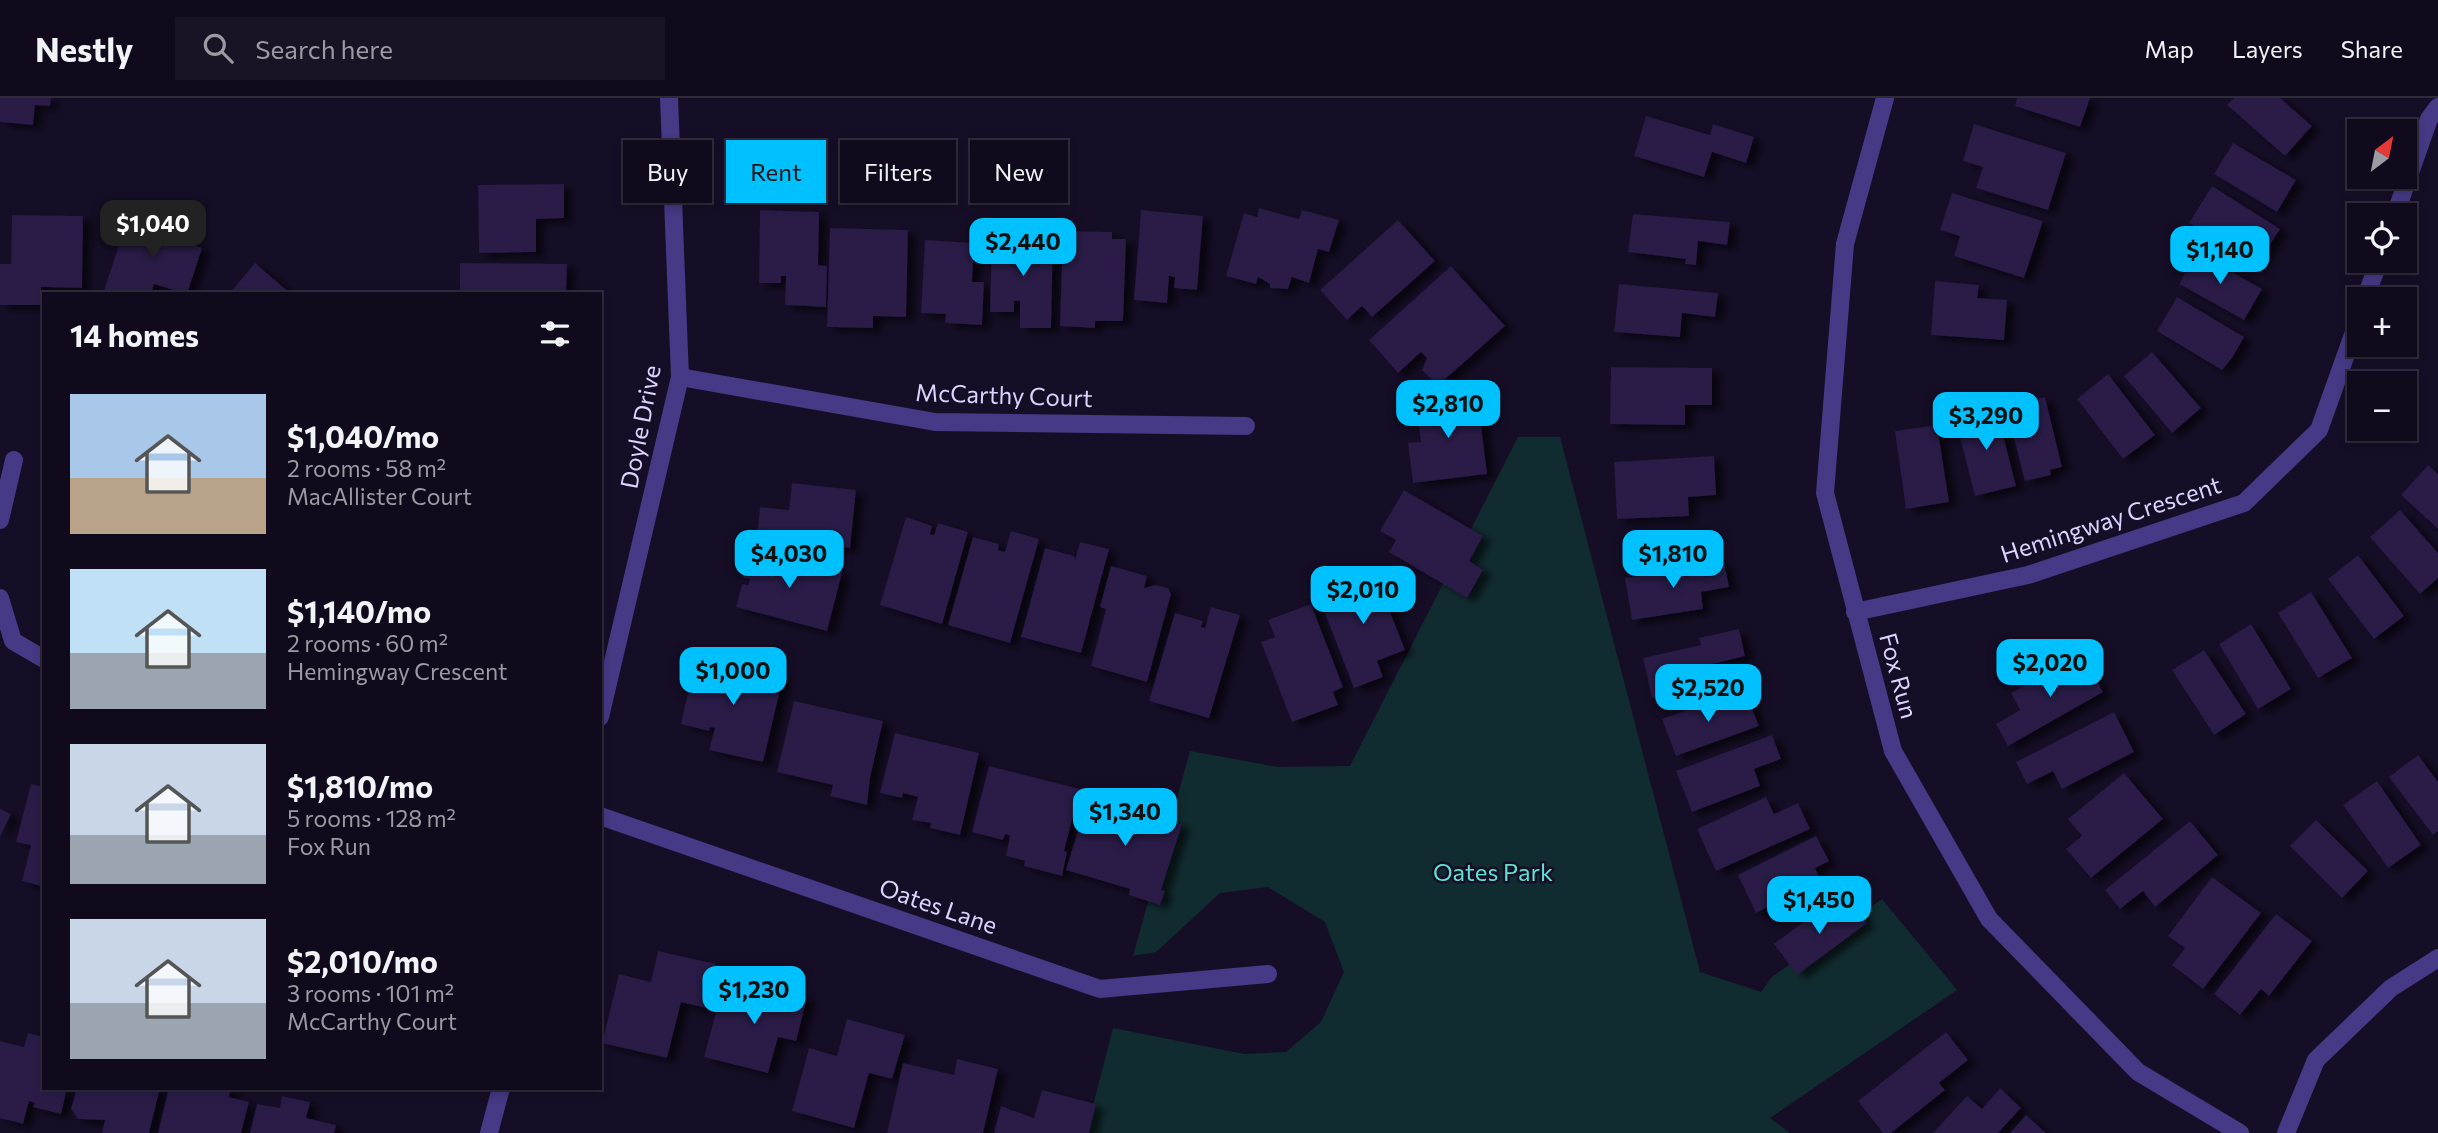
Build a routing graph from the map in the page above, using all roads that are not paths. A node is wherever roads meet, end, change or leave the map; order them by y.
1 (669, 98) edge
2 (1885, 98) edge
3 (2438, 107) edge
4 (2399, 203) edge
5 (2347, 352) edge
6 (680, 377) junction
7 (1245, 426) dead end
8 (14, 460) dead end
9 (0, 520) edge
10 (0, 598) edge
11 (1854, 612) junction
12 (42, 658) edge
13 (602, 708) edge
14 (602, 817) edge
15 (2438, 958) edge
16 (1268, 974) dead end
17 (500, 1090) edge
18 (489, 1133) edge
19 (2240, 1133) edge
20 (2286, 1133) edge

1 - 6 street, Doyle Drive
2 - 11 street, Fox Run
3 - 4 street
5 - 11 street, Hemingway Crescent
6 - 7 street, McCarthy Court
6 - 13 street, Doyle Drive
8 - 9 street
10 - 12 street
11 - 19 street, Fox Run
14 - 16 street, Oates Lane
15 - 20 street
17 - 18 street

